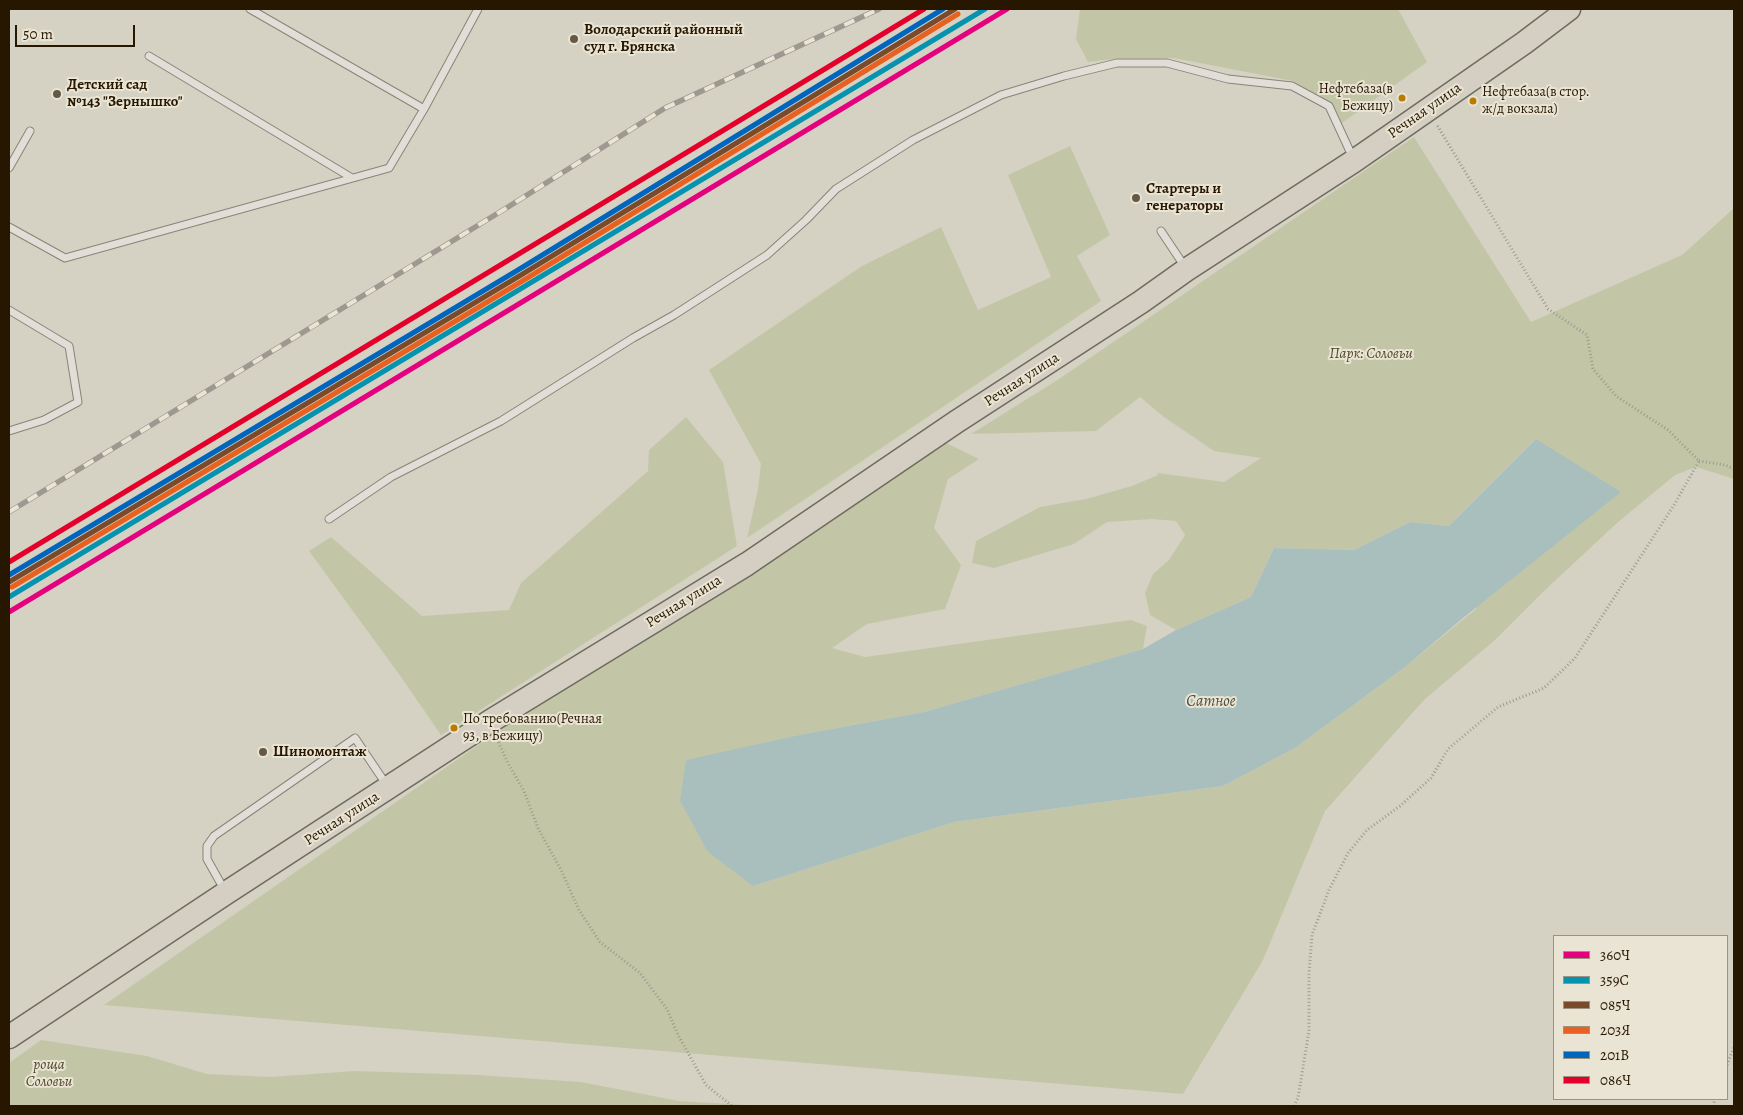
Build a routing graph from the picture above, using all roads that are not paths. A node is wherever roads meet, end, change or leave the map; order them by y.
1 (250, 9) edge
2 (478, 9) edge
3 (1570, 9) edge
4 (149, 56) dead end
5 (424, 109) junction
6 (30, 130) dead end
7 (1354, 161) junction
8 (9, 168) edge
9 (352, 178) junction
10 (9, 227) edge
11 (1162, 231) dead end
12 (1186, 270) junction
13 (9, 310) edge
14 (9, 432) edge
15 (329, 519) dead end
16 (389, 788) junction
17 (226, 893) junction
18 (9, 1037) edge

1 - 5 lane
2 - 5 lane
3 - 7 main road, Речная улица
4 - 9 lane
5 - 9 lane
6 - 8 lane
7 - 12 main road, Речная улица
7 - 15 lane
9 - 10 lane
11 - 12 lane
12 - 16 main road, Речная улица
13 - 14 lane
16 - 17 main road, Речная улица
16 - 17 lane
17 - 18 main road, Речная улица

